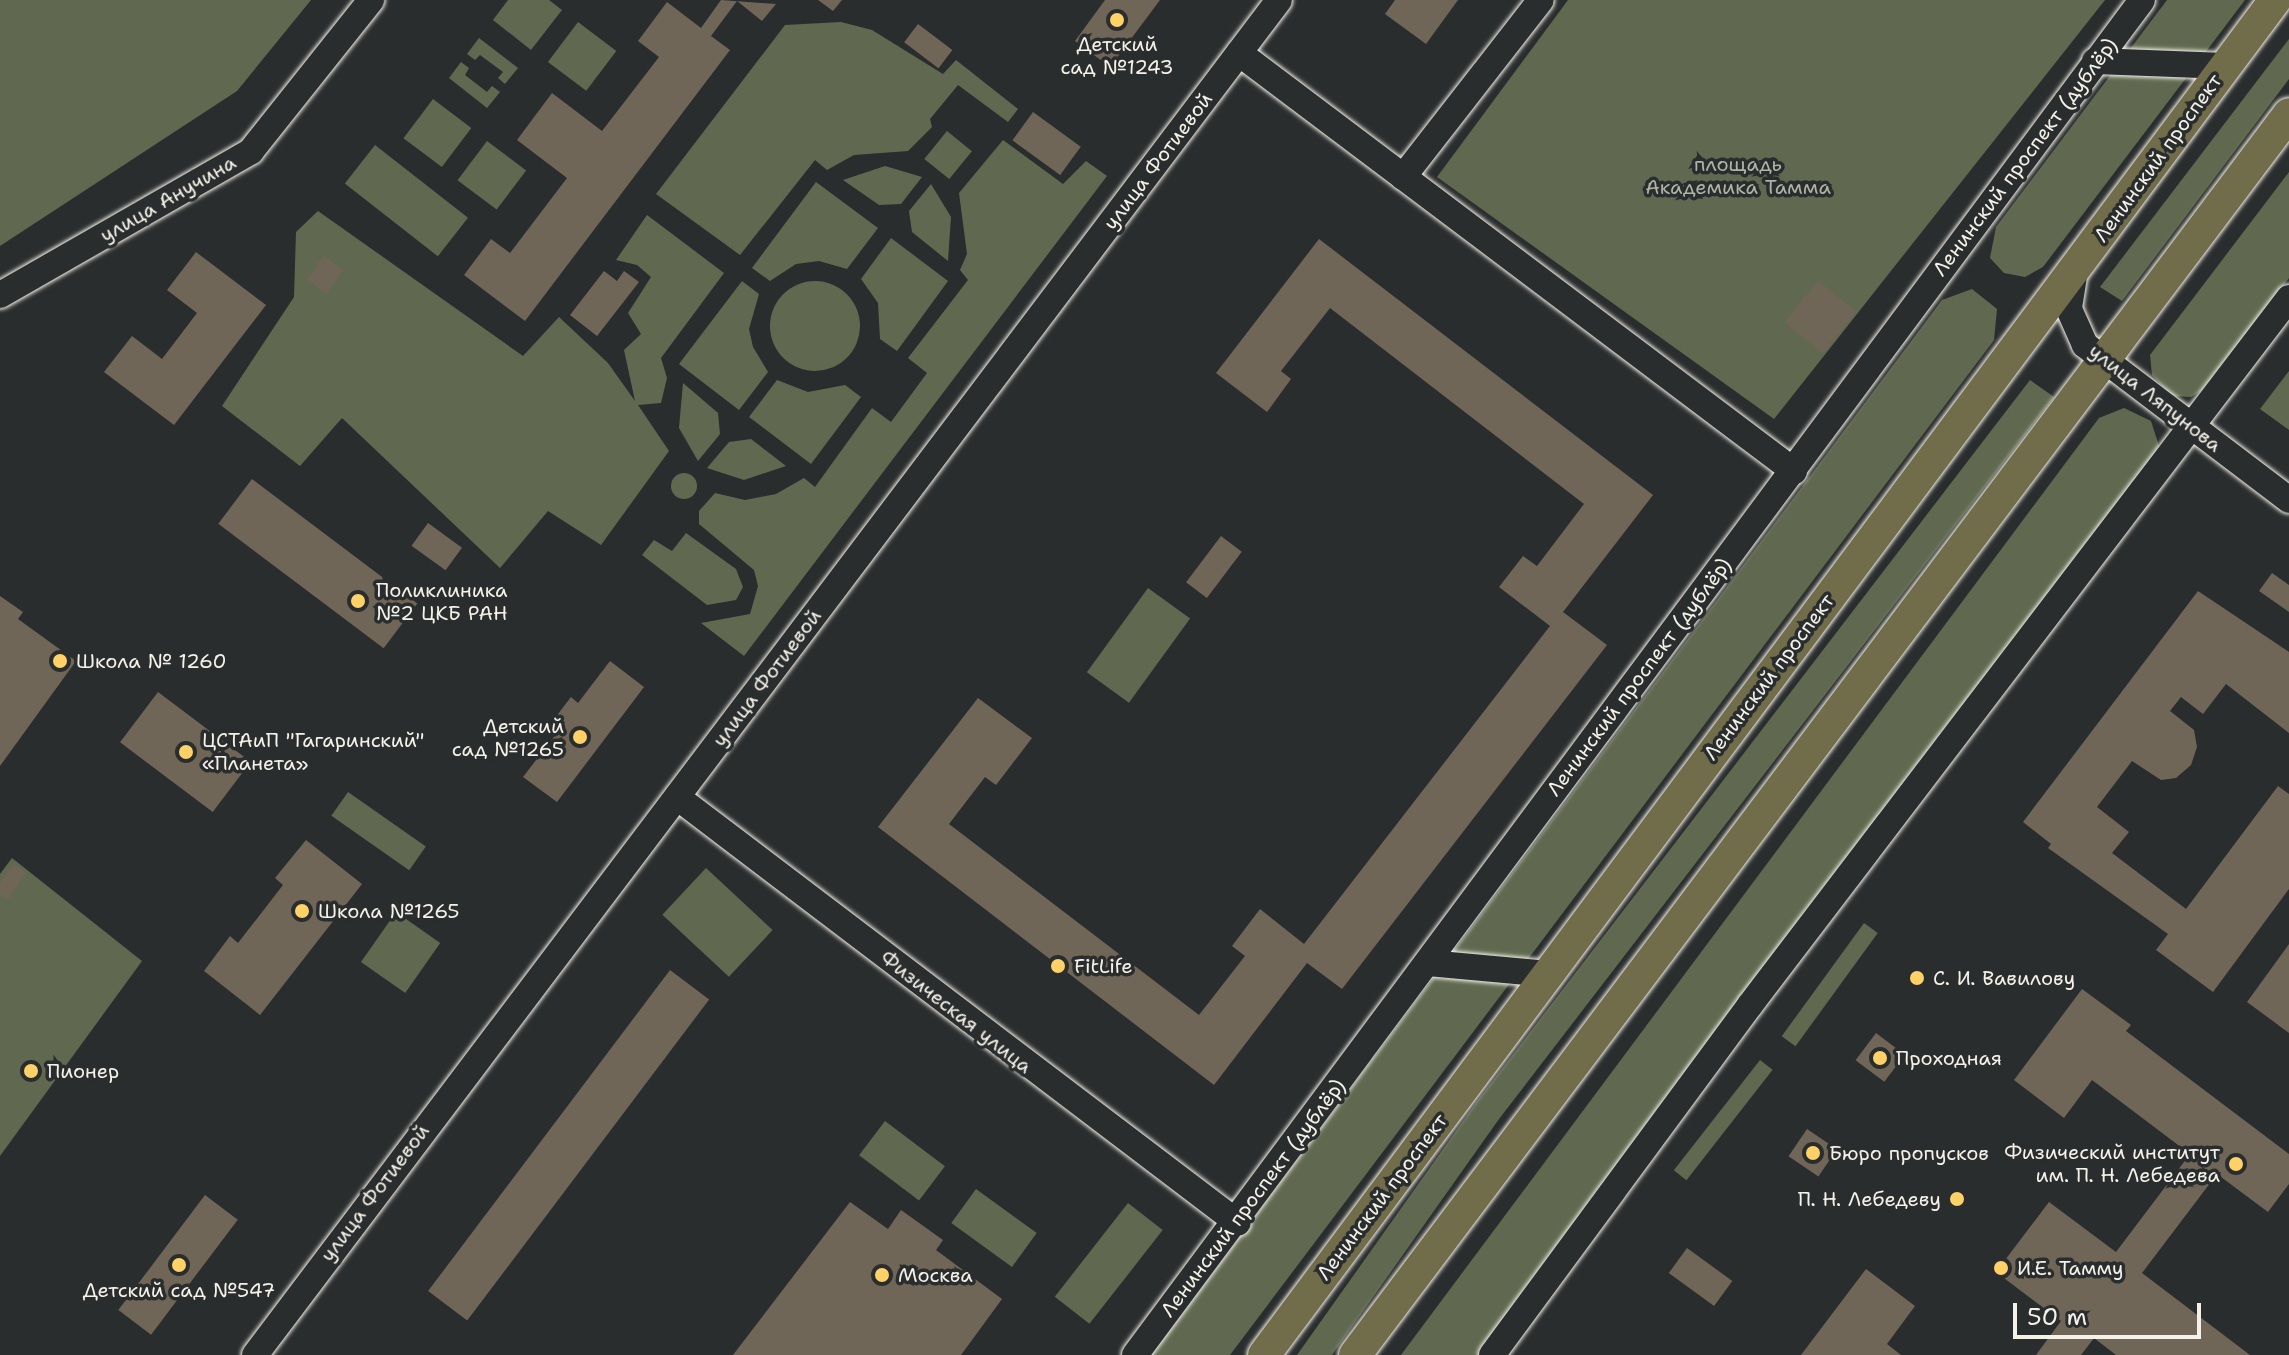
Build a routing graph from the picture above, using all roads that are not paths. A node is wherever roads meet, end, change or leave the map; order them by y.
1 (371, 0) edge
2 (1279, 0) edge
3 (1541, 0) edge
4 (2142, 0) edge
5 (2275, 0) edge
6 (1239, 53) junction
7 (2095, 61) junction
8 (2226, 66) junction
9 (2289, 114) edge
10 (1403, 177) junction
11 (2075, 270) junction
12 (0, 295) edge
13 (2289, 298) edge
14 (2104, 358) junction
15 (2192, 427) junction
16 (1794, 471) junction
17 (2289, 500) edge
18 (677, 797) junction
19 (1428, 963) junction
20 (1548, 974) junction
21 (1238, 1223) junction
22 (255, 1355) edge
23 (1135, 1355) edge
24 (1264, 1355) edge
25 (1355, 1355) edge
26 (1492, 1355) edge

1 - 12 street, улица Анучина
2 - 6 street, улица Фотиевой
3 - 10 street
4 - 7 street, Ленинский проспект (дублёр)
5 - 8 main road, Ленинский проспект
6 - 10 street
6 - 18 street, улица Фотиевой
7 - 8 street
7 - 16 street, Ленинский проспект (дублёр)
8 - 11 main road, Ленинский проспект
9 - 14 main road
10 - 16 street
11 - 14 street, улица Ляпунова
11 - 20 main road, Ленинский проспект
13 - 15 street
14 - 15 street, улица Ляпунова
14 - 25 main road
15 - 17 street, улица Ляпунова
15 - 26 street
16 - 19 street, Ленинский проспект (дублёр)
18 - 21 street, Физическая улица
18 - 22 street, улица Фотиевой
19 - 20 street
19 - 21 street, Ленинский проспект (дублёр)
20 - 24 main road, Ленинский проспект
21 - 23 street, Ленинский проспект (дублёр)

